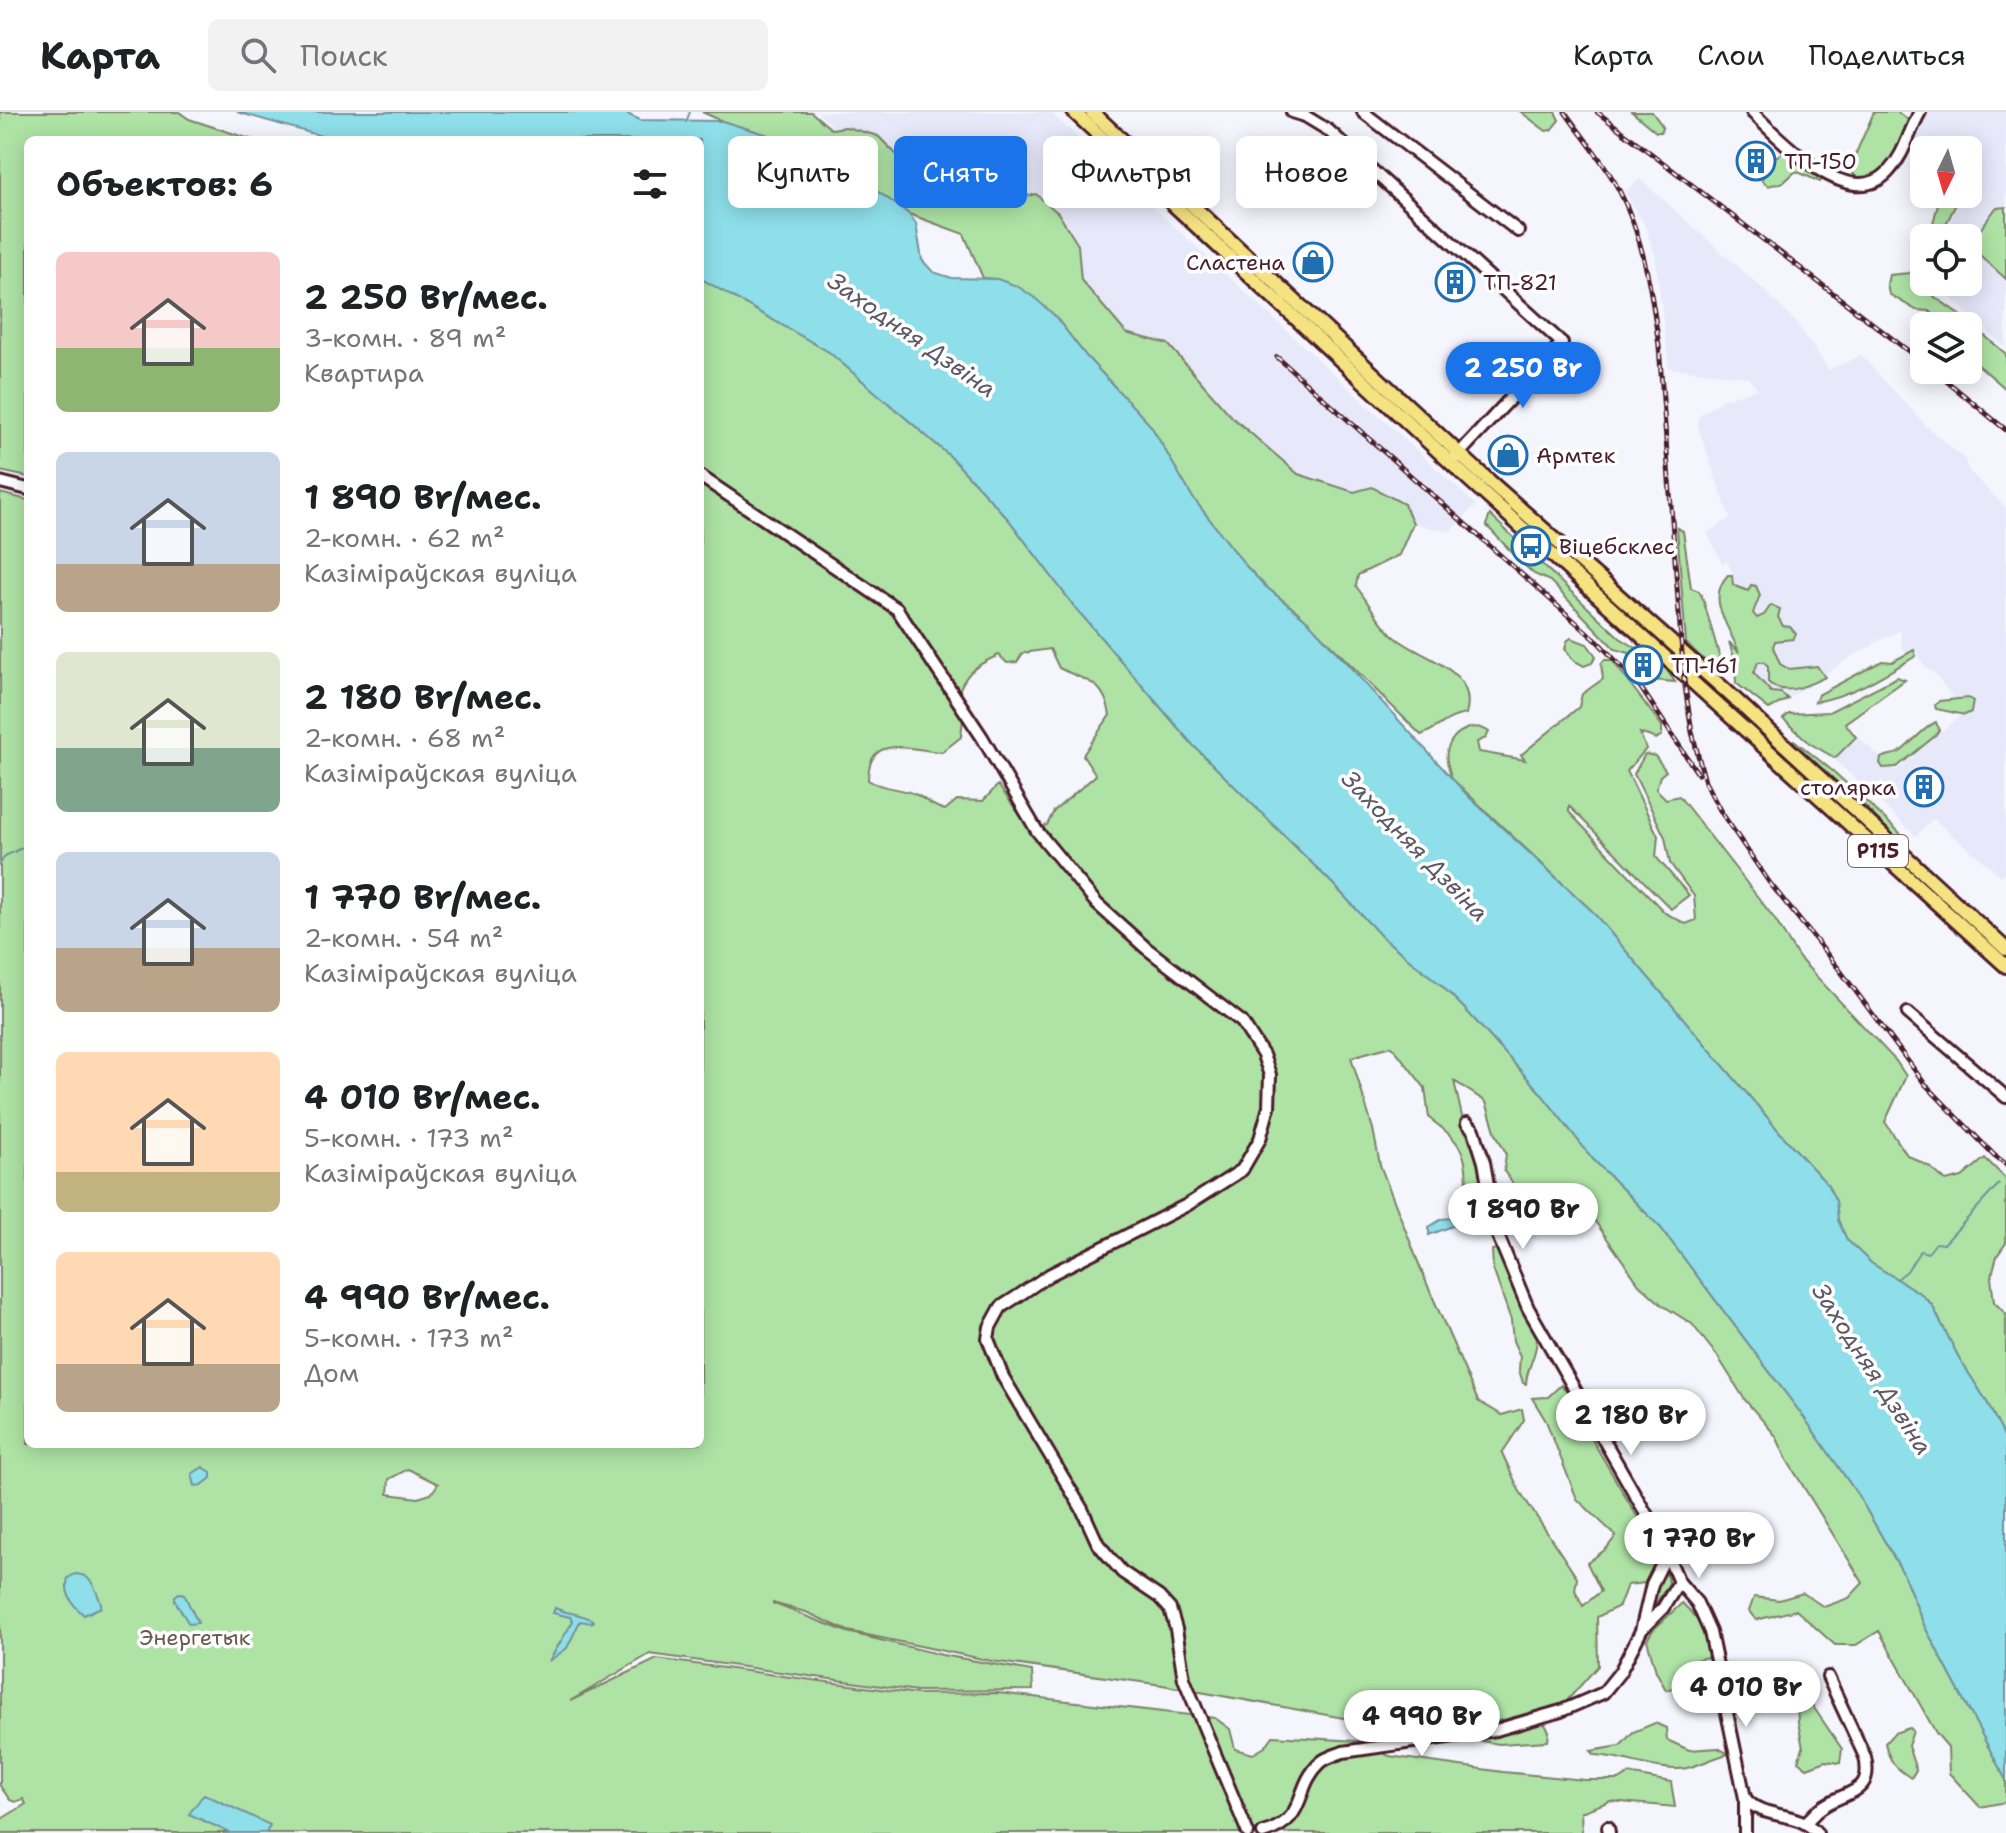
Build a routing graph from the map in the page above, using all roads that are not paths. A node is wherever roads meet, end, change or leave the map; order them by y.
1 (1292, 112) edge
2 (1363, 112) edge
3 (1752, 112) edge
4 (1905, 112) edge
5 (1084, 114) edge
6 (1919, 115) edge
7 (1518, 231) dead end
8 (1455, 458) junction
9 (704, 479) edge
10 (0, 482) edge
11 (24, 488) edge
12 (1763, 726) junction
13 (1751, 736) junction
14 (1972, 927) junction
15 (2006, 949) edge
16 (2006, 966) edge
17 (1908, 1013) dead end
18 (2006, 1097) edge
19 (1467, 1123) dead end
20 (1666, 1556) junction
21 (1679, 1582) junction
22 (1641, 1631) junction
23 (1828, 1677) dead end
24 (1745, 1798) junction
25 (1807, 1821) junction
26 (1248, 1833) edge
27 (1263, 1833) edge
28 (1745, 1833) edge
29 (1817, 1833) edge

1 - 8 street
2 - 7 street
3 - 6 street
4 - 6 street
5 - 8 main road, Р115
8 - 12 main road, Р115
8 - 13 main road, Р115
9 - 26 street
10 - 11 street
12 - 13 street
12 - 14 main road, Р115
13 - 14 main road, Р115
14 - 15 main road, Р115
14 - 16 main road, Р115
17 - 18 street
19 - 20 street
20 - 21 street
20 - 22 street
21 - 22 street
21 - 24 street
22 - 27 street
23 - 25 street
24 - 25 street
24 - 28 street
25 - 29 street

